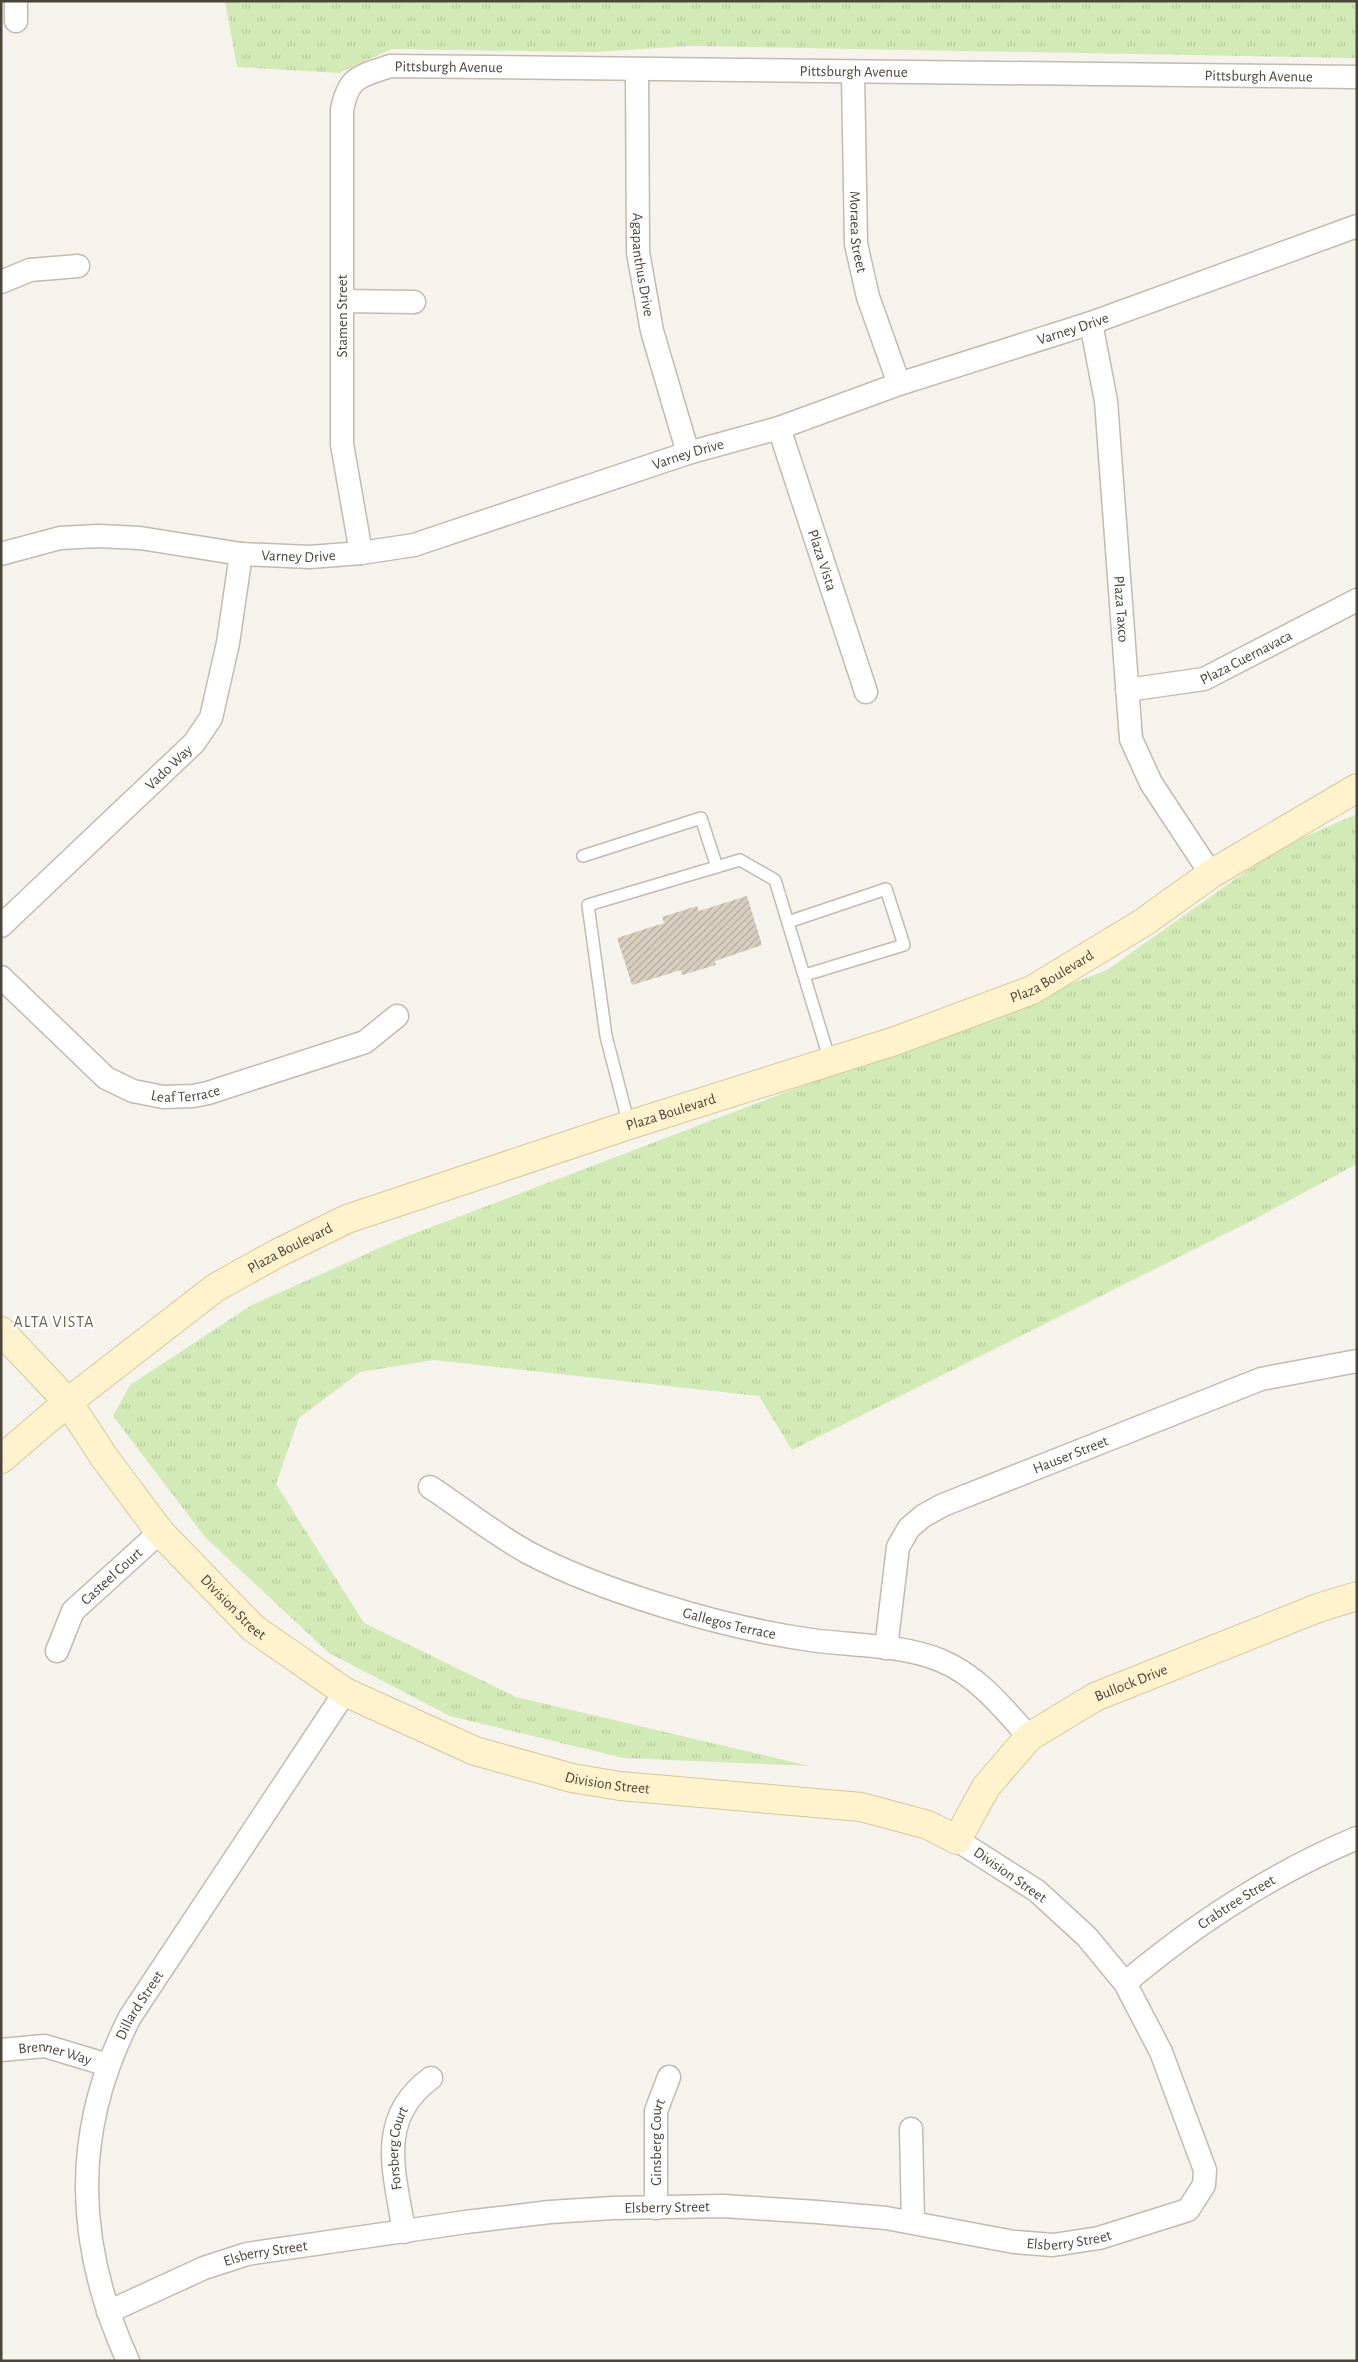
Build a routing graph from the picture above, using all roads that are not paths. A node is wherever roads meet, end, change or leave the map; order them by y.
1 (637, 70) junction
2 (854, 73) junction
3 (1357, 77) edge
4 (354, 79) joint
5 (1357, 226) edge
6 (78, 266) dead end
7 (1, 282) edge
8 (343, 301) junction
9 (414, 302) dead end
10 (1091, 323) junction
11 (899, 384) junction
12 (779, 428) junction
13 (688, 454) junction
14 (361, 553) junction
15 (1, 554) edge
16 (241, 554) junction
17 (1357, 600) edge
18 (1127, 690) junction
19 (866, 692) dead end
20 (1357, 788) edge
21 (583, 856) dead end
22 (717, 867) junction
23 (1211, 874) junction
24 (788, 922) junction
25 (1, 926) edge
26 (805, 975) junction
27 (1, 977) edge
28 (397, 1016) dead end
29 (830, 1062) junction
30 (629, 1125) junction
31 (1, 1330) edge
32 (1357, 1361) edge
33 (68, 1402) junction
34 (1, 1459) edge
35 (430, 1487) dead end
36 (160, 1532) junction
37 (1357, 1596) edge
38 (886, 1648) junction
39 (57, 1651) dead end
40 (345, 1692) junction
41 (1029, 1738) junction
42 (1357, 1838) edge
43 (957, 1840) junction
44 (1124, 1983) junction
45 (1, 2050) edge
46 (108, 2065) junction
47 (669, 2077) dead end
48 (431, 2078) dead end
49 (911, 2129) dead end
50 (1206, 2170) joint
51 (656, 2208) junction
52 (913, 2222) junction
53 (404, 2232) junction
54 (108, 2312) junction
55 (128, 2361) edge

1 - 2 street, Pittsburgh Avenue
1 - 4 street, Pittsburgh Avenue
1 - 13 street, Agapanthus Drive
2 - 3 street, Pittsburgh Avenue
2 - 11 street, Moraea Street
4 - 8 street, Stamen Street
5 - 10 street, Varney Drive
6 - 7 street
8 - 9 street
8 - 14 street, Stamen Street
10 - 11 street, Varney Drive
10 - 18 street, Plaza Taxco
11 - 12 street, Varney Drive
12 - 13 street, Varney Drive
12 - 19 street, Plaza Vista
13 - 14 street, Varney Drive
14 - 16 street, Varney Drive
15 - 16 street, Varney Drive
16 - 25 street, Vado Way
17 - 18 street, Plaza Cuernavaca
18 - 23 street, Plaza Taxco
20 - 23 main road, Plaza Boulevard
21 - 22 lane
22 - 24 lane
22 - 30 lane
23 - 29 main road, Plaza Boulevard
24 - 26 lane
24 - 26 lane
26 - 29 lane
27 - 28 street, Leaf Terrace
29 - 30 main road, Plaza Boulevard
30 - 33 main road, Plaza Boulevard
31 - 33 main road, Division Street
32 - 38 street, Hauser Street
33 - 34 main road, Plaza Boulevard
33 - 36 main road, Division Street
35 - 38 street, Gallegos Terrace
36 - 39 street, Casteel Court
36 - 40 main road, Division Street
37 - 41 main road, Bullock Drive
38 - 41 street, Gallegos Terrace
40 - 43 main road, Division Street
40 - 46 street, Dillard Street
41 - 43 main road, Bullock Drive
42 - 44 street, Crabtree Street
43 - 44 street, Division Street
44 - 50 street, Division Street
45 - 46 street, Brenner Way
46 - 54 street, Dillard Street
47 - 51 street, Ginsberg Court
48 - 53 street, Forsberg Court
49 - 52 street
50 - 52 street, Elsberry Street
51 - 52 street, Elsberry Street
51 - 53 street, Elsberry Street
53 - 54 street, Elsberry Street
54 - 55 street, Dillard Street

